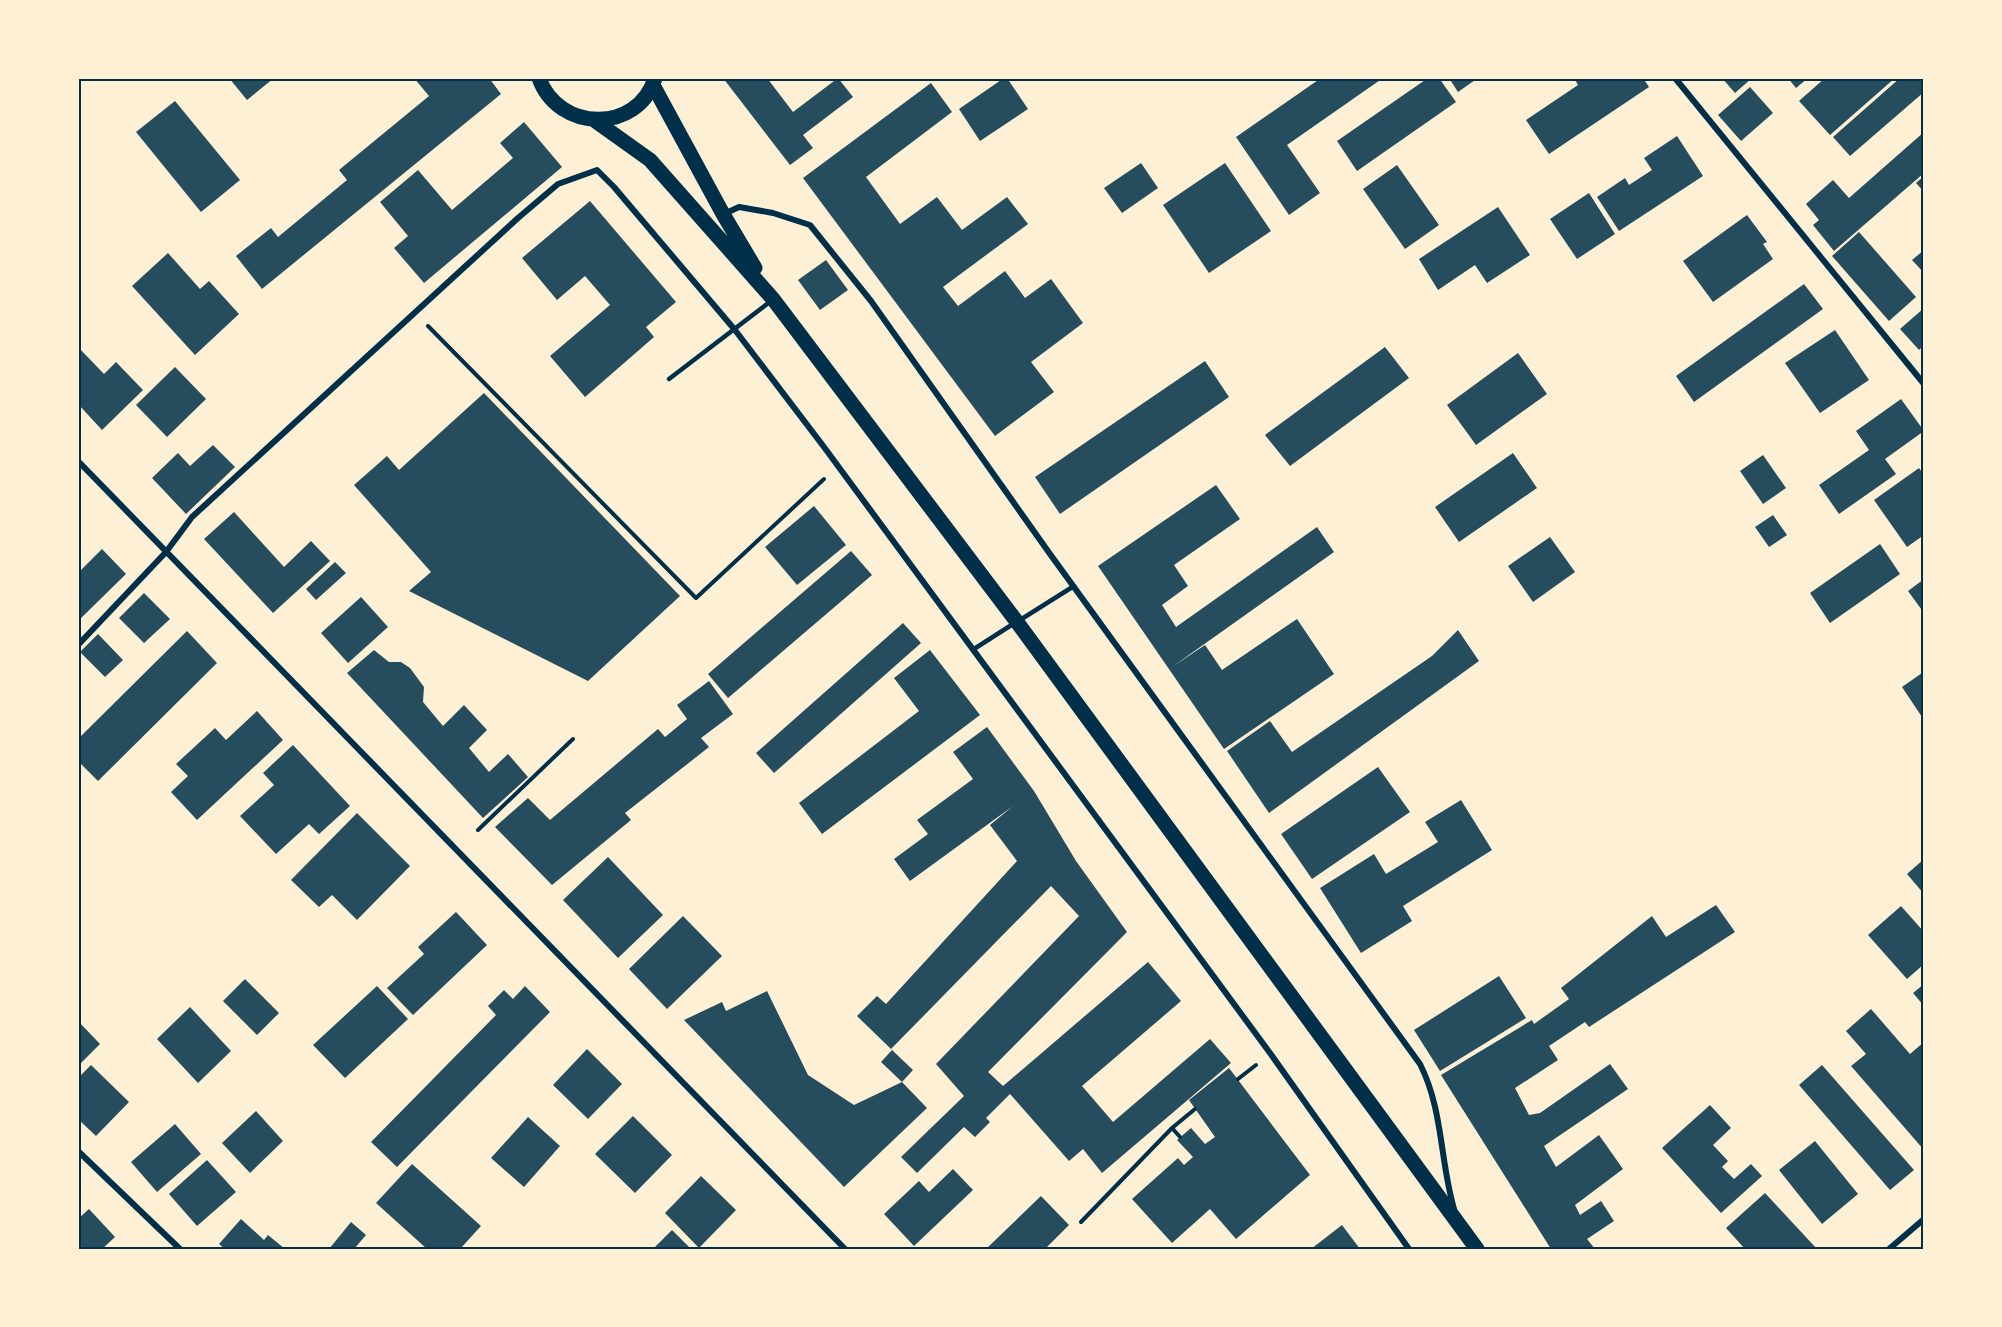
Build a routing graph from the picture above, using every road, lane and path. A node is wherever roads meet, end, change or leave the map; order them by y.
1 (539, 78) edge
2 (1675, 78) edge
3 (654, 81) edge
4 (594, 120) junction
5 (723, 214) junction
6 (773, 299) junction
7 (416, 313) junction
8 (735, 330) junction
9 (669, 380) dead end
10 (1924, 384) edge
11 (78, 461) edge
12 (838, 466) junction
13 (166, 552) junction
14 (1074, 586) junction
15 (1017, 622) junction
16 (78, 645) edge
17 (974, 649) junction
18 (573, 739) dead end
19 (478, 830) dead end
20 (1195, 1109) dead end
21 (1172, 1128) junction
22 (1180, 1137) dead end
23 (78, 1151) edge
24 (1924, 1219) edge
25 (1081, 1222) dead end
26 (1460, 1227) junction
27 (180, 1249) edge
28 (845, 1249) edge
29 (1409, 1249) edge
30 (1477, 1249) edge
31 (1889, 1249) edge

1 - 4 main road
2 - 10 street
3 - 4 main road
3 - 5 main road
4 - 6 main road
5 - 6 main road
5 - 14 street
6 - 8 lane
6 - 15 main road
7 - 8 street
7 - 12 path
7 - 13 street
8 - 9 lane
8 - 12 street
11 - 13 street
12 - 17 street
13 - 16 street
13 - 28 street
14 - 15 lane
14 - 26 street
15 - 17 lane
15 - 26 main road
17 - 29 street
18 - 19 path
20 - 21 path
21 - 22 path
21 - 25 path
23 - 27 street
24 - 31 street
26 - 30 main road

